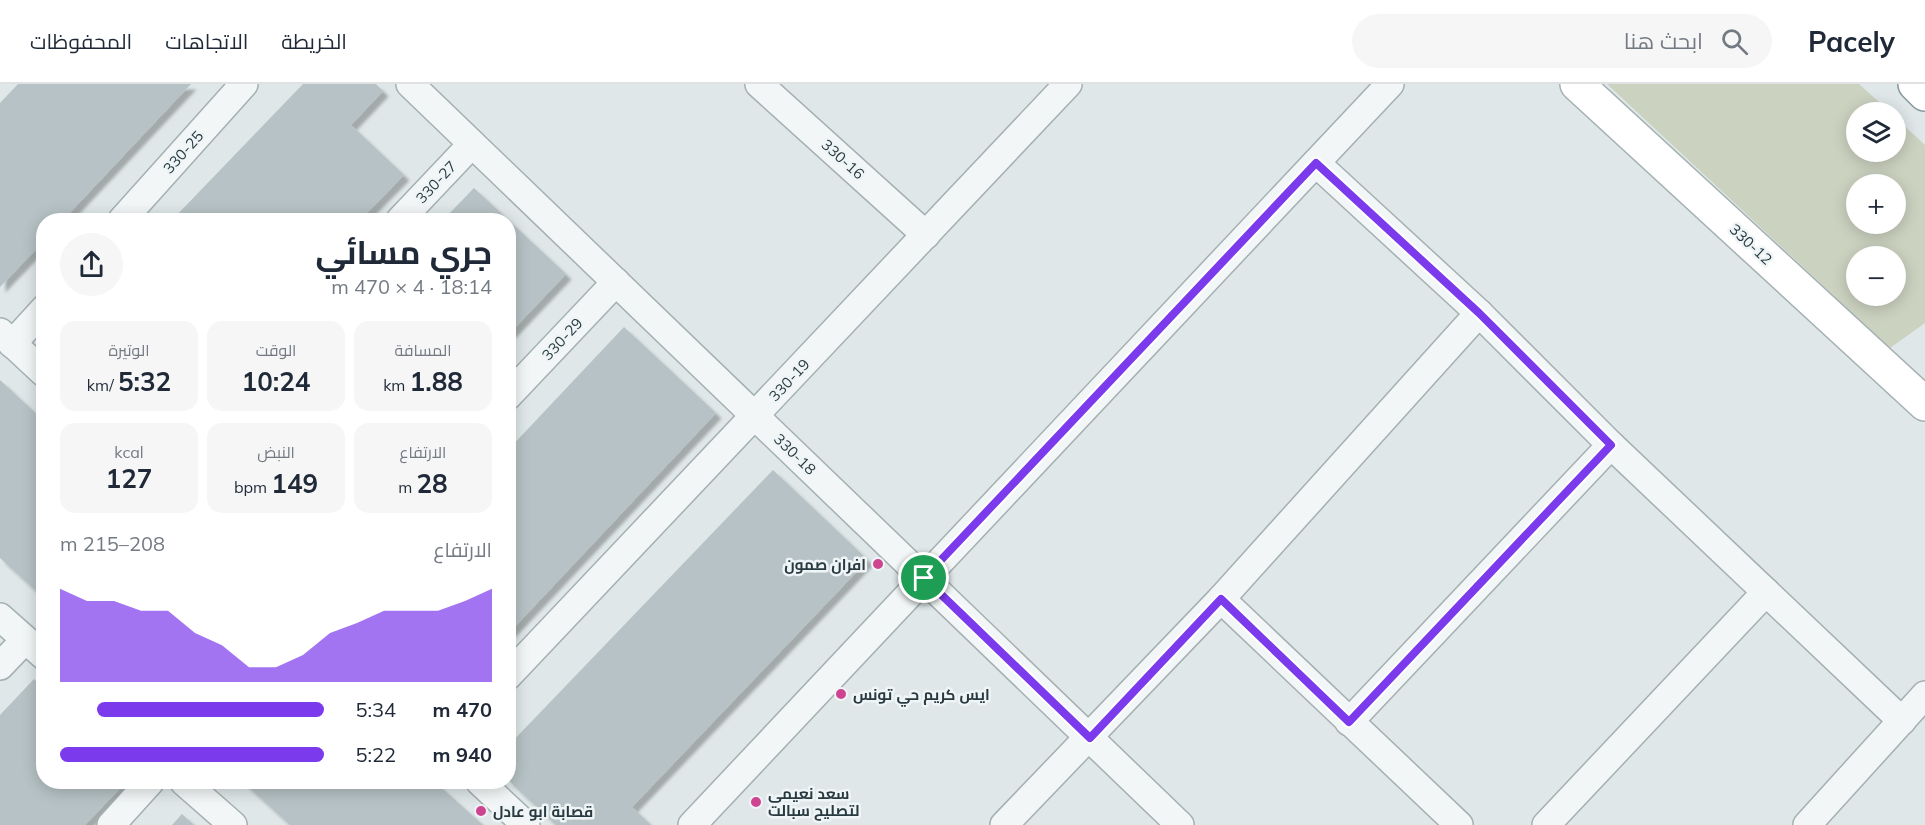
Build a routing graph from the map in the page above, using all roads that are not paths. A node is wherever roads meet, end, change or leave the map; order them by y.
1 (244, 84) edge
2 (410, 84) edge
3 (1068, 84) edge
4 (1390, 84) edge
5 (1577, 84) edge
6 (1915, 84) edge
7 (772, 88) edge
8 (1925, 93) edge
9 (472, 144) junction
10 (1316, 163) junction
11 (128, 213) edge
12 (407, 213) edge
13 (926, 234) junction
14 (616, 282) junction
15 (1479, 313) junction
16 (36, 315) edge
17 (6, 338) edge
18 (36, 366) edge
19 (516, 388) edge
20 (1925, 404) edge
21 (755, 416) junction
22 (1611, 445) junction
23 (924, 578) junction
24 (1766, 592) junction
25 (1221, 599) junction
26 (0, 617) edge
27 (34, 648) edge
28 (0, 666) edge
29 (516, 668) edge
30 (1925, 695) edge
31 (1902, 721) junction
32 (1349, 722) junction
33 (1090, 738) junction
34 (144, 789) edge
35 (192, 789) edge
36 (487, 789) edge
37 (111, 825) edge
38 (233, 825) edge
39 (526, 825) edge
40 (692, 825) edge
41 (1004, 825) edge
42 (1180, 825) edge
43 (1459, 825) edge
44 (1546, 825) edge
45 (1807, 825) edge

1 - 11 street, 330-25
2 - 9 street, 330-18
3 - 13 street, 330-19
4 - 10 street
5 - 20 main road, 330-12
6 - 8 main road
7 - 13 street, 330-16
9 - 12 street, 330-27
9 - 14 street, 330-18
10 - 15 street
10 - 23 street
13 - 21 street, 330-19
14 - 19 street, 330-29
14 - 21 street, 330-18
15 - 22 street
15 - 25 street
16 - 17 street
17 - 18 street
21 - 23 street, 330-18
21 - 29 street, 330-19
22 - 24 street
22 - 32 street
23 - 33 street, 330-18
23 - 40 street
24 - 31 street
24 - 44 street
25 - 32 street
25 - 33 street
26 - 27 street
27 - 28 street
30 - 31 street
31 - 45 street
32 - 43 street
33 - 41 street
33 - 42 street, 330-18
34 - 37 street
35 - 38 street
36 - 39 street

